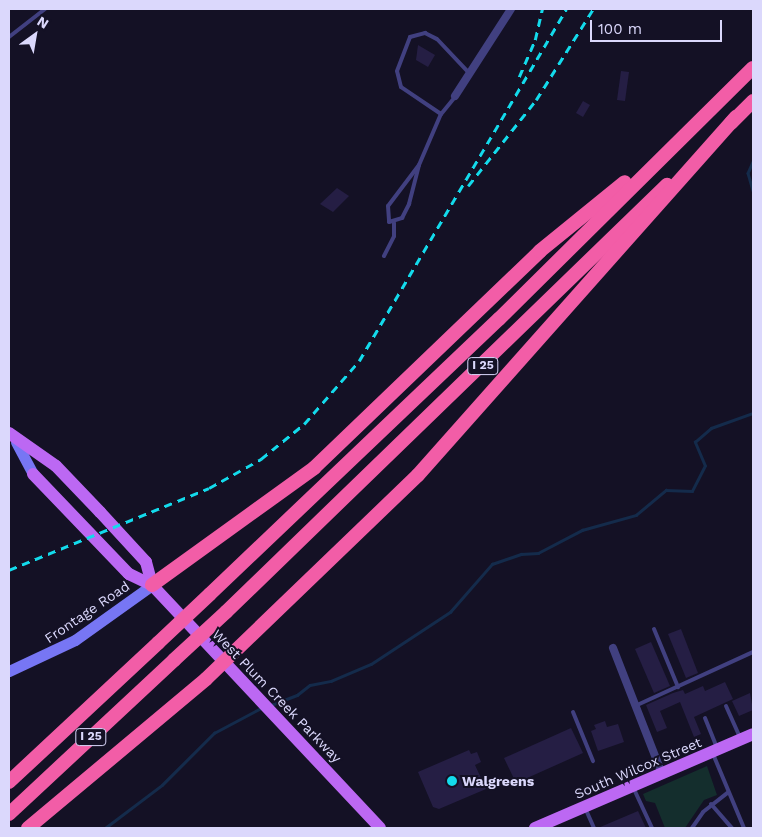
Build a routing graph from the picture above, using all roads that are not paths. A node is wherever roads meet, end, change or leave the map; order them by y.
1 (45, 9) edge
2 (511, 9) edge
3 (9, 37) edge
4 (753, 68) edge
5 (470, 74) junction
6 (455, 96) joint
7 (753, 100) edge
8 (441, 114) junction
9 (736, 118) junction
10 (686, 133) junction
11 (419, 165) junction
12 (394, 223) junction
13 (384, 256) dead end
14 (13, 437) edge
15 (32, 474) joint
16 (152, 585) junction
17 (654, 629) dead end
18 (612, 648) dead end
19 (753, 652) edge
20 (224, 662) junction
21 (9, 671) edge
22 (678, 687) junction
23 (635, 706) junction
24 (726, 706) dead end
25 (573, 712) dead end
26 (705, 718) dead end
27 (753, 734) edge
28 (741, 739) junction
29 (715, 751) junction
30 (593, 761) dead end
31 (662, 774) junction
32 (9, 782) edge
33 (633, 787) junction
34 (727, 793) junction
35 (711, 804) junction
36 (585, 807) junction
37 (9, 814) edge
38 (375, 825) edge
39 (28, 828) edge
40 (535, 828) edge
41 (594, 828) edge
42 (652, 828) edge
43 (692, 828) edge
44 (732, 828) edge
45 (744, 828) edge

1 - 3 lane
2 - 5 street
4 - 10 highway, I 25
5 - 6 street
5 - 8 lane
6 - 8 lane
7 - 9 highway, I 25
8 - 11 lane
9 - 20 highway
9 - 37 highway, I 25, bridge
10 - 16 highway
10 - 32 highway, I 25, bridge
11 - 12 lane
11 - 12 lane
12 - 13 lane
14 - 15 main road, West Plum Creek Parkway
14 - 16 main road, West Plum Creek Parkway
15 - 16 main road, West Plum Creek Parkway
16 - 20 main road, West Plum Creek Parkway
16 - 21 main road, Frontage Road
17 - 22 lane
18 - 23 street
19 - 22 lane
20 - 38 main road, West Plum Creek Parkway
20 - 39 highway
22 - 23 lane
23 - 31 street
24 - 28 lane
25 - 30 lane
26 - 29 lane
27 - 28 main road, South Wilcox Street
28 - 29 main road, South Wilcox Street
29 - 31 main road, South Wilcox Street
29 - 34 lane
31 - 33 main road, South Wilcox Street
33 - 36 main road, South Wilcox Street
33 - 42 lane
34 - 35 lane
34 - 45 lane
35 - 43 lane
35 - 44 lane
36 - 40 main road, South Wilcox Street
36 - 41 lane

